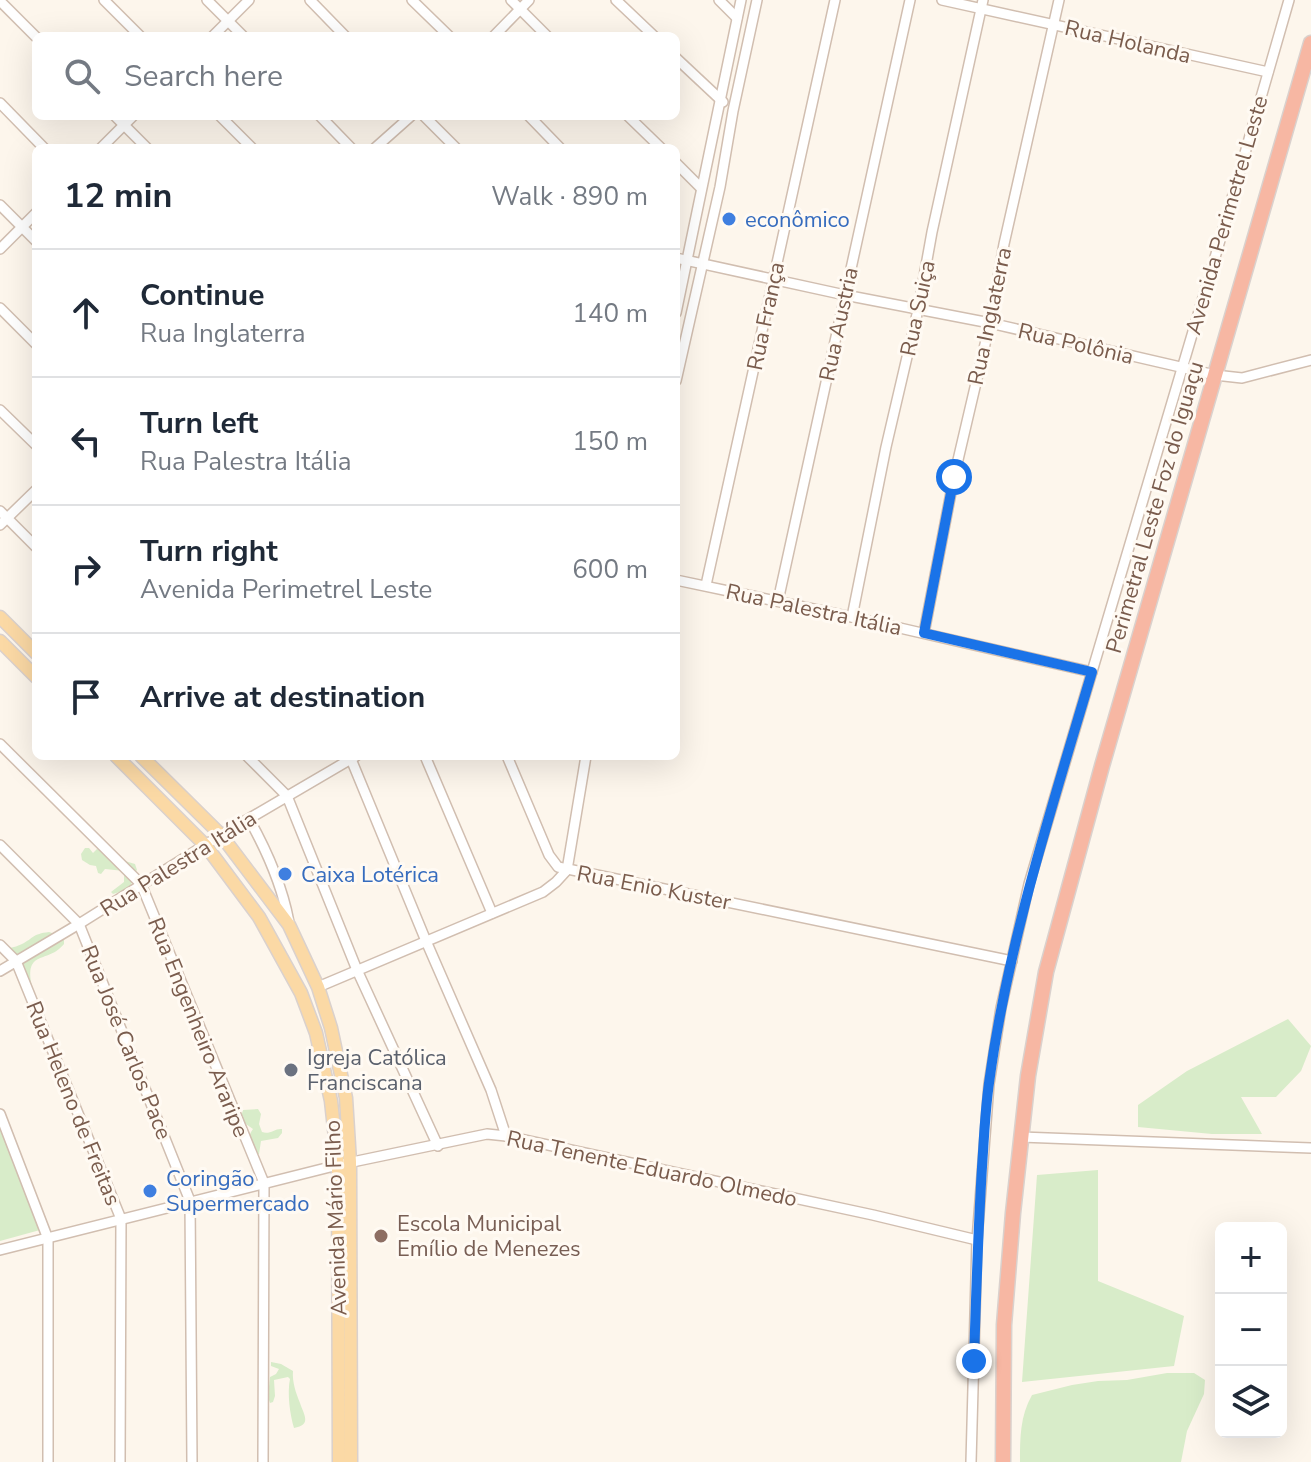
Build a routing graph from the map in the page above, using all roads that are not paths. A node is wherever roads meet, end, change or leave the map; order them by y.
1 (104, 0) edge
2 (207, 0) edge
3 (249, 0) edge
4 (310, 0) edge
5 (412, 0) edge
6 (511, 0) edge
7 (529, 0) edge
8 (616, 0) edge
9 (719, 0) edge
10 (741, 0) edge
11 (757, 0) edge
12 (835, 0) edge
13 (910, 0) edge
14 (942, 0) edge
15 (1059, 0) edge
16 (1289, 0) edge
17 (0, 1) edge
18 (982, 4) edge
19 (520, 9) junction
20 (737, 18) junction
21 (228, 21) junction
22 (1055, 24) junction
23 (136, 32) edge
24 (217, 32) edge
25 (239, 32) edge
26 (341, 32) edge
27 (445, 32) edge
28 (498, 32) edge
29 (543, 32) edge
30 (650, 32) edge
31 (32, 33) edge
32 (1311, 43) edge
33 (680, 62) edge
34 (1268, 72) junction
35 (720, 100) junction
36 (0, 103) edge
37 (733, 111) junction
38 (119, 120) edge
39 (129, 120) edge
40 (224, 120) edge
41 (324, 120) edge
42 (406, 120) edge
43 (428, 120) edge
44 (533, 120) edge
45 (632, 120) edge
46 (124, 125) junction
47 (40, 144) edge
48 (105, 144) edge
49 (143, 144) edge
50 (248, 144) edge
51 (347, 144) edge
52 (380, 144) edge
53 (452, 144) edge
54 (556, 144) edge
55 (657, 144) edge
56 (680, 167) edge
57 (701, 188) junction
58 (0, 205) edge
59 (32, 217) edge
60 (22, 227) junction
61 (32, 237) edge
62 (0, 249) edge
63 (680, 259) edge
64 (687, 261) junction
65 (701, 263) junction
66 (773, 279) junction
67 (680, 294) edge
68 (845, 295) junction
69 (0, 308) edge
70 (918, 310) junction
71 (990, 323) junction
72 (32, 340) edge
73 (1311, 360) edge
74 (680, 362) edge
75 (1182, 367) junction
76 (1215, 375) junction
77 (0, 410) edge
78 (32, 441) edge
79 (32, 493) edge
80 (2, 518) edge
81 (32, 544) edge
82 (680, 581) edge
83 (706, 585) junction
84 (778, 601) junction
85 (0, 617) edge
86 (852, 617) junction
87 (924, 633) junction
88 (0, 641) edge
89 (32, 649) edge
90 (1092, 672) junction
91 (32, 673) edge
92 (0, 744) edge
93 (120, 760) edge
94 (145, 760) edge
95 (251, 760) edge
96 (347, 760) edge
97 (353, 760) edge
98 (427, 760) edge
99 (509, 760) edge
100 (585, 760) edge
101 (287, 796) junction
102 (249, 819) junction
103 (221, 835) junction
104 (0, 845) edge
105 (206, 846) junction
106 (567, 870) junction
107 (141, 884) junction
108 (492, 913) junction
109 (79, 924) junction
110 (289, 925) junction
111 (426, 941) junction
112 (0, 945) edge
113 (16, 961) junction
114 (1012, 961) junction
115 (357, 970) junction
116 (0, 971) edge
117 (318, 987) junction
118 (0, 1114) edge
119 (506, 1136) junction
120 (1021, 1137) junction
121 (438, 1146) junction
122 (1311, 1148) edge
123 (344, 1163) junction
124 (264, 1183) junction
125 (190, 1201) junction
126 (121, 1219) junction
127 (48, 1239) junction
128 (977, 1240) junction
129 (0, 1250) edge
130 (48, 1462) edge
131 (120, 1462) edge
132 (192, 1462) edge
133 (263, 1462) edge
134 (339, 1462) edge
135 (351, 1462) edge
136 (971, 1462) edge
137 (1003, 1462) edge

1 - 23 street
2 - 21 street
3 - 21 street
4 - 26 street
5 - 27 street
6 - 19 street
7 - 19 street
8 - 30 street
9 - 20 street
10 - 20 street
11 - 37 street
12 - 66 street, Rua França
13 - 68 street, Rua Austria
14 - 18 street, Rua Holanda
15 - 22 street, Rua Inglaterra
16 - 34 street, Avenida Perimetrel Leste
17 - 31 street
18 - 22 street, Rua Holanda
18 - 70 street, Rua Suiça
19 - 28 street
19 - 29 street
20 - 35 street
21 - 24 street
21 - 25 street
22 - 34 street, Rua Holanda
22 - 71 street, Rua Inglaterra
32 - 76 highway, Perimetral Leste Foz do Iguaçu
33 - 35 street
34 - 75 street, Avenida Perimetrel Leste
35 - 37 street
35 - 57 street
36 - 47 street
37 - 65 street
38 - 46 street
39 - 46 street
40 - 50 street
41 - 51 street
42 - 52 street
43 - 53 street
44 - 54 street
45 - 55 street
46 - 48 street
46 - 49 street
56 - 57 street
57 - 64 street
58 - 60 street
59 - 60 street
60 - 61 street
60 - 62 street
63 - 64 street, Rua Polônia
64 - 65 street, Rua Polônia
64 - 67 street
65 - 66 street, Rua Polônia
65 - 74 street
66 - 68 street, Rua Polônia
66 - 83 street, Rua França
68 - 70 street, Rua Polônia
68 - 84 street, Rua Austria
69 - 72 street
70 - 71 street, Rua Polônia
70 - 86 street, Rua Suiça
71 - 75 street, Rua Polônia
71 - 87 street, Rua Inglaterra
73 - 76 street, Rua Polônia
75 - 76 street, Rua Polônia
75 - 90 street, Avenida Perimetrel Leste
76 - 120 highway, Perimetral Leste Foz do Iguaçu
77 - 78 street
79 - 80 street
80 - 81 street
82 - 83 street, Rua Palestra Itália
83 - 84 street, Rua Palestra Itália
84 - 86 street, Rua Palestra Itália
85 - 89 main road
86 - 87 street, Rua Palestra Itália
87 - 90 street, Rua Palestra Itália
88 - 91 main road
90 - 114 street, Avenida Perimetrel Leste
92 - 107 street, Rua Engenheiro Araripe
93 - 105 main road, Avenida Mário Filho
94 - 103 main road, Avenida Mário Filho
95 - 101 street
96 - 101 street, Rua Palestra Itália
97 - 111 street
98 - 108 street
99 - 106 street
100 - 106 street
101 - 102 street, Rua Palestra Itália
101 - 115 street
102 - 103 street, Rua Palestra Itália
102 - 110 street
103 - 105 street, Rua Palestra Itália
103 - 110 main road, Avenida Mário Filho
104 - 109 street, Rua José Carlos Pace
105 - 107 street, Rua Palestra Itália
105 - 123 main road, Avenida Mário Filho
106 - 108 street, Rua Enio Kuster
106 - 114 street, Rua Enio Kuster
107 - 109 street, Rua Palestra Itália
107 - 124 street, Rua Engenheiro Araripe
108 - 111 street, Rua Enio Kuster
109 - 113 street, Rua Palestra Itália
109 - 125 street, Rua José Carlos Pace
110 - 117 main road, Avenida Mário Filho
111 - 115 street, Rua Enio Kuster
111 - 119 street
112 - 113 street, Rua Heleno de Freitas
113 - 116 street, Rua Palestra Itália
113 - 126 street, Rua Heleno de Freitas
114 - 128 street, Avenida Perimetrel Leste
115 - 117 street, Rua Enio Kuster
115 - 121 street
117 - 123 main road, Avenida Mário Filho
118 - 127 street
119 - 121 street, Rua Tenente Eduardo Olmedo
119 - 128 street, Rua Tenente Eduardo Olmedo
120 - 122 street
120 - 137 highway, Perimetral Leste Foz do Iguaçu
121 - 123 street, Rua Tenente Eduardo Olmedo
123 - 124 street, Rua Tenente Eduardo Olmedo
123 - 134 main road, Avenida Mário Filho
123 - 135 main road, Avenida Mário Filho
124 - 125 street, Rua Tenente Eduardo Olmedo
124 - 133 street, Rua Engenheiro Araripe
125 - 126 street, Rua Tenente Eduardo Olmedo
125 - 132 street, Rua José Carlos Pace
126 - 127 street, Rua Tenente Eduardo Olmedo
126 - 131 street, Rua Heleno de Freitas
127 - 129 street, Rua Tenente Eduardo Olmedo
127 - 130 street
128 - 136 street, Avenida Perimetrel Leste

